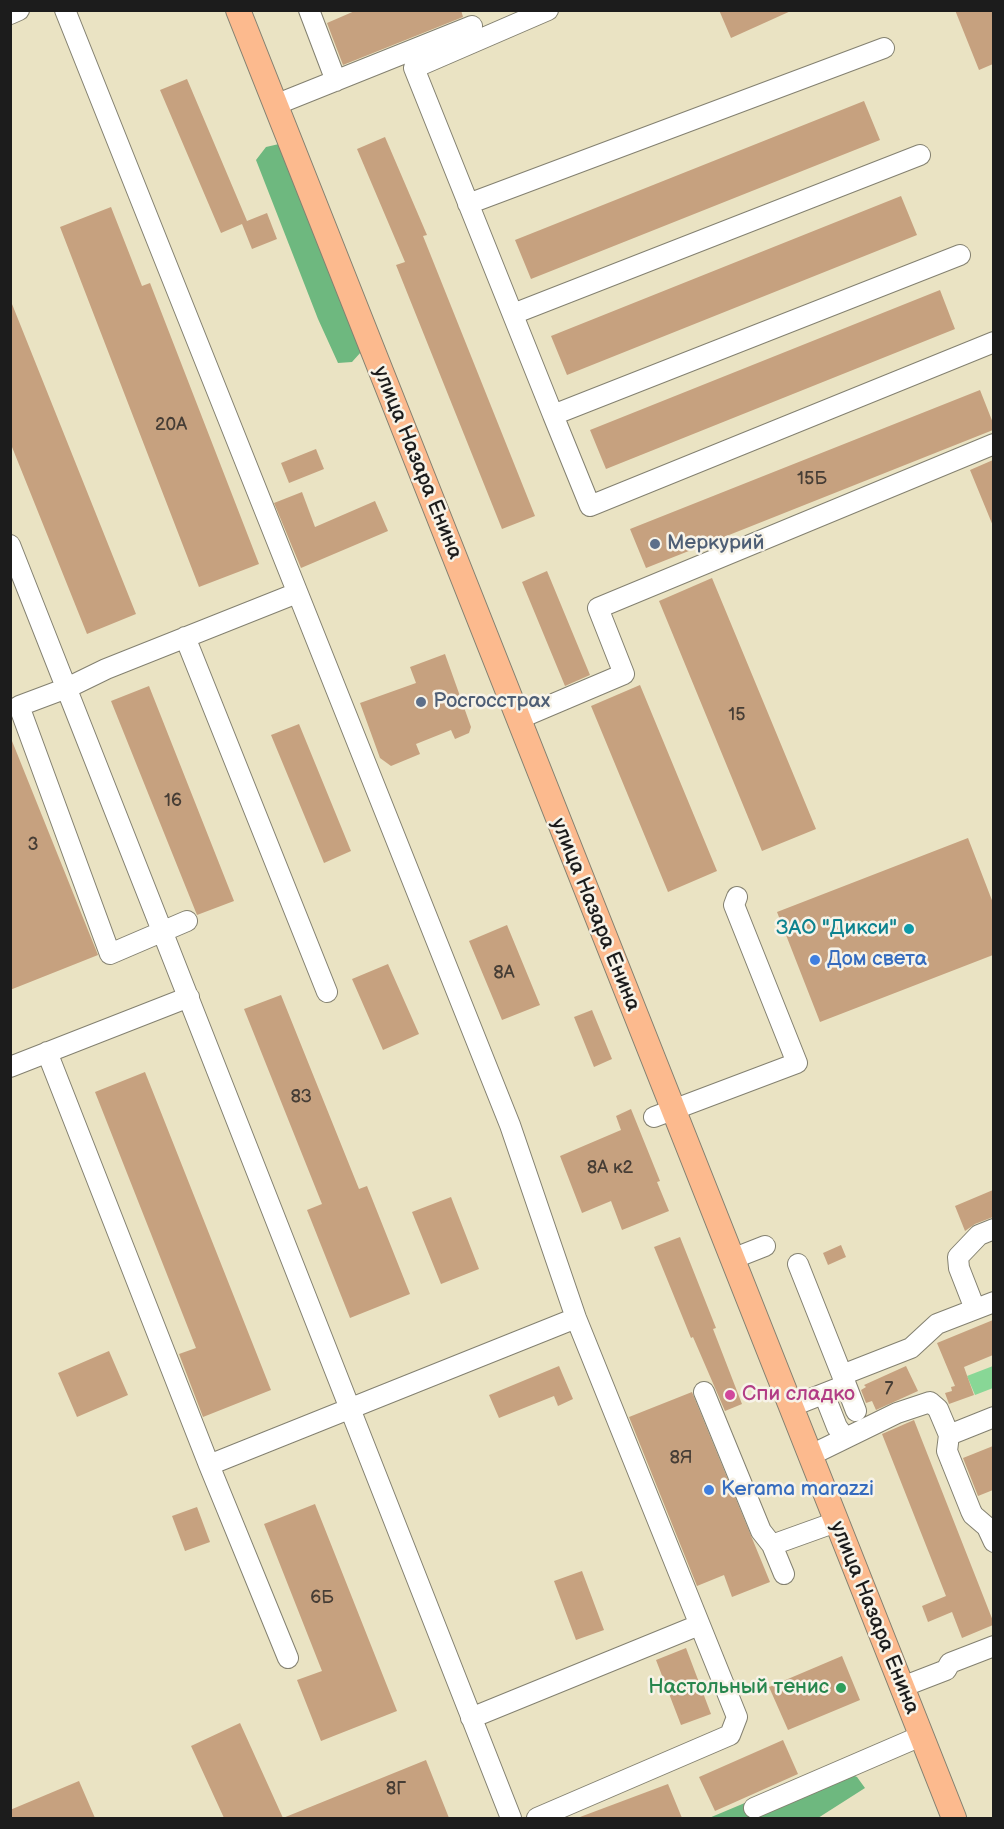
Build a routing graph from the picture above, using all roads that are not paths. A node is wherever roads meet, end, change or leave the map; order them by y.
1 (19, 10) edge
2 (65, 10) edge
3 (238, 10) edge
4 (309, 10) edge
5 (548, 10) edge
6 (10, 14) edge
7 (472, 26) dead end
8 (884, 48) dead end
9 (336, 81) junction
10 (275, 105) junction
11 (920, 155) dead end
12 (468, 204) junction
13 (960, 255) dead end
14 (513, 314) junction
15 (993, 342) edge
16 (553, 414) junction
17 (993, 444) edge
18 (10, 545) edge
19 (297, 592) junction
20 (185, 637) junction
21 (67, 688) junction
22 (518, 719) junction
23 (736, 897) dead end
24 (187, 921) dead end
25 (163, 931) junction
26 (327, 993) dead end
27 (189, 996) junction
28 (47, 1052) junction
29 (10, 1067) edge
30 (664, 1113) junction
31 (993, 1229) edge
32 (765, 1246) dead end
33 (732, 1259) junction
34 (798, 1264) dead end
35 (993, 1302) edge
36 (975, 1309) junction
37 (576, 1318) junction
38 (844, 1380) junction
39 (704, 1392) dead end
40 (824, 1394) junction
41 (790, 1407) junction
42 (348, 1409) junction
43 (856, 1411) dead end
44 (993, 1418) edge
45 (949, 1435) junction
46 (845, 1438) junction
47 (809, 1455) junction
48 (208, 1465) junction
49 (836, 1522) junction
50 (991, 1530) edge
51 (772, 1545) junction
52 (784, 1574) dead end
53 (699, 1625) junction
54 (993, 1646) edge
55 (288, 1658) dead end
56 (993, 1658) edge
57 (946, 1670) junction
58 (902, 1687) junction
59 (471, 1718) junction
60 (921, 1736) junction
61 (754, 1808) dead end
62 (511, 1818) edge
63 (537, 1818) edge
64 (954, 1818) edge

1 - 6 street
2 - 19 street
3 - 10 main road, улица Назара Енина
4 - 9 street
5 - 12 street
7 - 9 street
8 - 12 street
9 - 10 street
10 - 22 main road, улица Назара Енина
11 - 14 street
12 - 14 street
13 - 16 street
14 - 16 street
15 - 16 street
17 - 22 street
18 - 21 street
19 - 20 street
19 - 37 street
20 - 21 street
20 - 26 street
21 - 25 street
21 - 25 street
22 - 30 main road, улица Назара Енина
23 - 30 street
24 - 25 street
25 - 27 street
27 - 28 street
27 - 42 street
28 - 29 street
28 - 48 street
30 - 33 main road, улица Назара Енина
31 - 36 street
32 - 33 street
33 - 41 main road, улица Назара Енина
34 - 38 street
35 - 36 street
36 - 38 street
37 - 42 street
37 - 53 street
38 - 40 street
38 - 43 street
39 - 51 street
40 - 41 street
40 - 46 street
41 - 47 main road, улица Назара Енина
42 - 48 street
42 - 59 street
44 - 45 street
45 - 46 street
45 - 50 street
46 - 47 street
47 - 49 main road, улица Назара Енина
48 - 55 street
49 - 51 street
49 - 58 main road, улица Назара Енина
51 - 52 street
53 - 59 street
53 - 63 street
54 - 57 street
56 - 57 street
57 - 58 street
58 - 60 main road, улица Назара Енина
59 - 62 street
60 - 61 street
60 - 64 main road, улица Назара Енина

